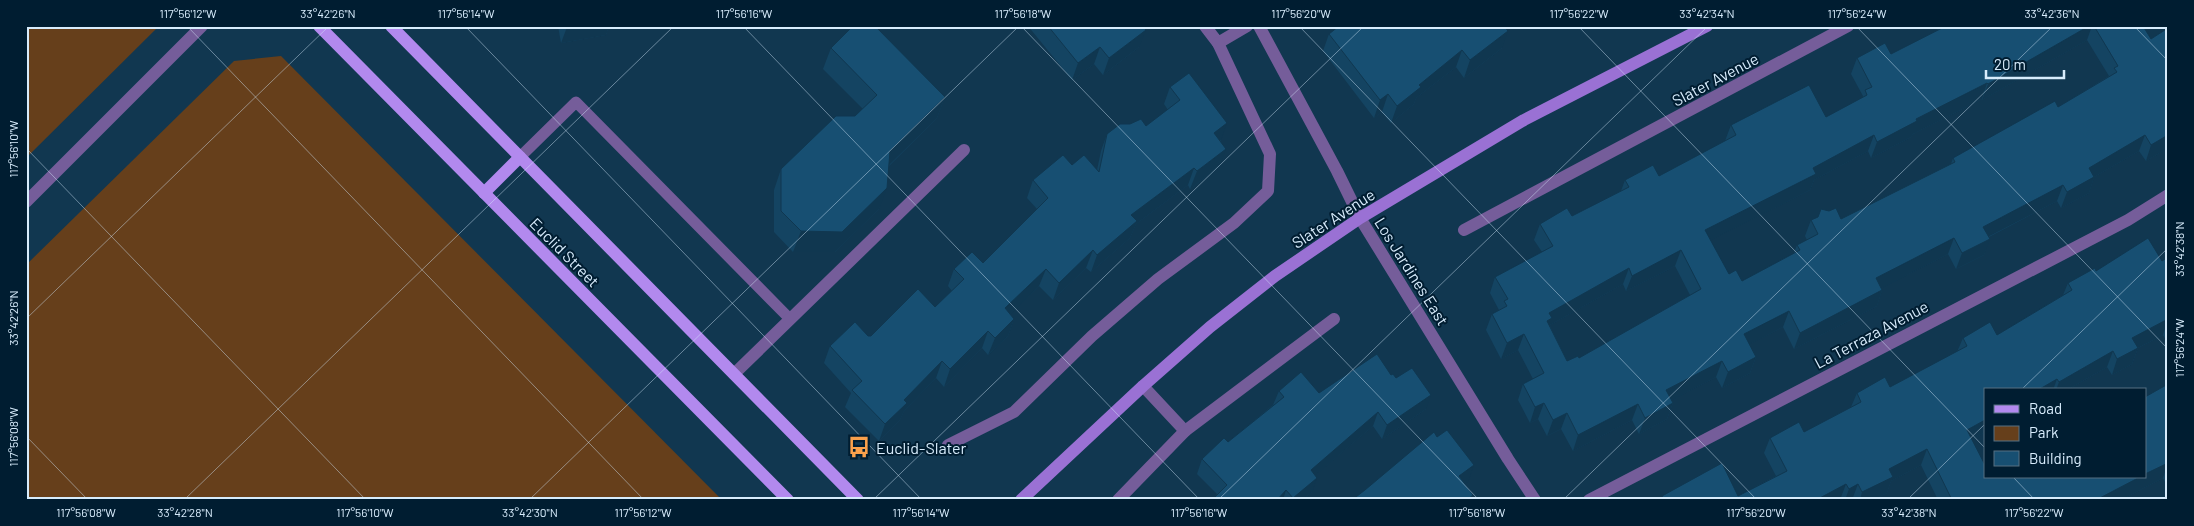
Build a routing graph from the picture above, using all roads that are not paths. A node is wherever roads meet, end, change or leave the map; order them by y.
1 (202, 26) edge
2 (319, 26) edge
3 (391, 26) edge
4 (1205, 26) edge
5 (1247, 26) edge
6 (1259, 26) edge
7 (1707, 26) edge
8 (1848, 26) edge
9 (1218, 43) junction
10 (964, 150) dead end
11 (520, 157) junction
12 (484, 193) junction
13 (2168, 195) edge
14 (26, 202) edge
15 (1360, 218) junction
16 (1464, 230) dead end
17 (1334, 318) dead end
18 (790, 320) junction
19 (734, 374) junction
20 (1143, 386) junction
21 (1185, 431) junction
22 (948, 445) dead end
23 (788, 500) edge
24 (858, 500) edge
25 (1022, 500) edge
26 (1118, 500) edge
27 (1535, 500) edge
28 (1589, 500) edge

1 - 14 street
2 - 12 main road, Euclid Street
3 - 11 main road
4 - 9 street
5 - 9 street
6 - 15 street, Los Jardines East
7 - 15 main road, Slater Avenue
8 - 16 street, Slater Avenue
9 - 22 street
10 - 18 street
11 - 12 main road
11 - 18 lane
11 - 19 main road
12 - 23 main road, Euclid Street
13 - 28 street, La Terraza Avenue
15 - 20 main road, Slater Avenue
15 - 27 street, Los Jardines East
17 - 21 street
18 - 19 street
19 - 24 main road
20 - 21 street
20 - 25 main road, Slater Avenue
21 - 26 street

